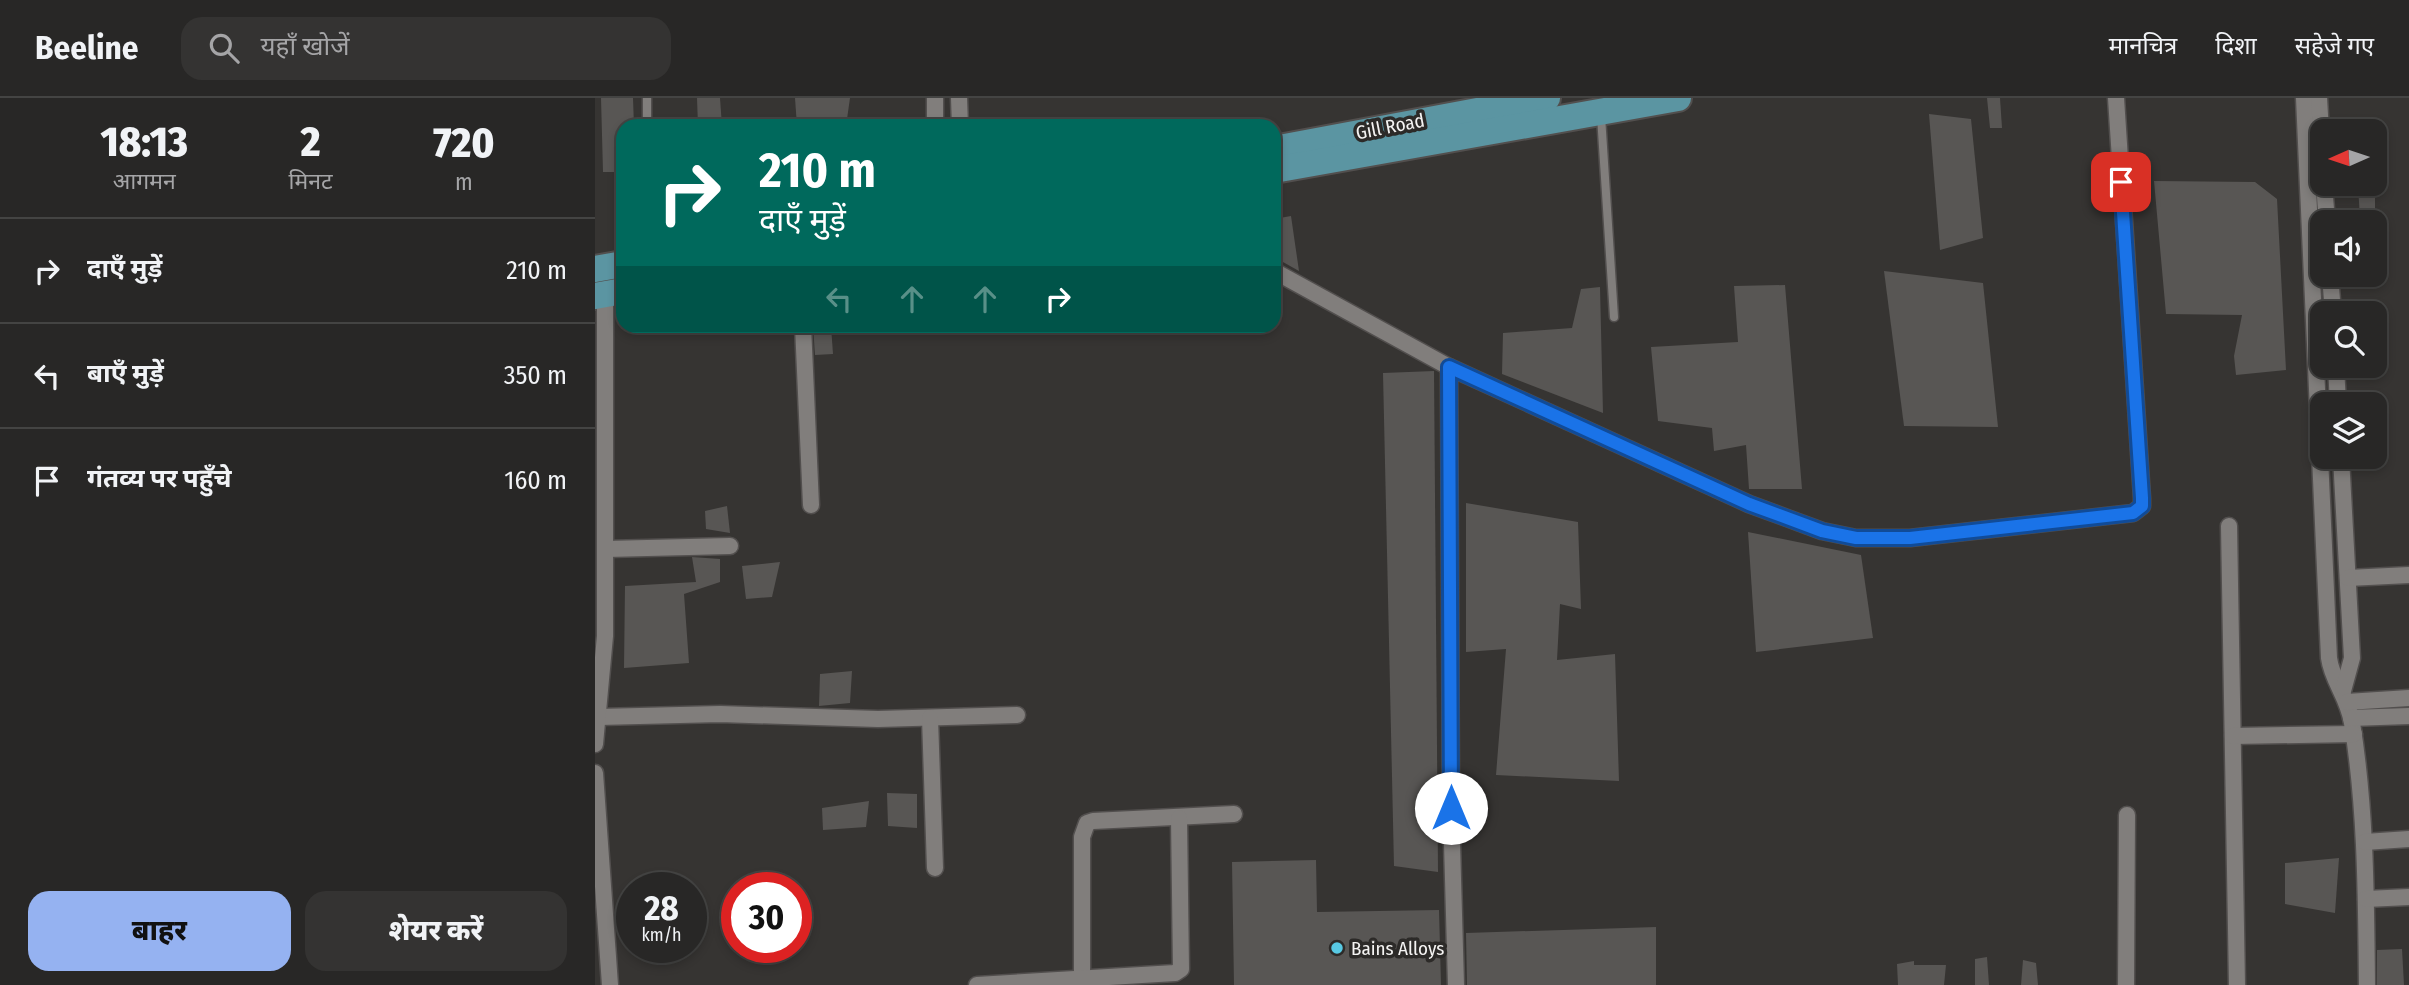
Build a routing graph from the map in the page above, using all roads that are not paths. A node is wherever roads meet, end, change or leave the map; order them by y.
1 (647, 98) edge
2 (935, 98) edge
3 (959, 98) edge
4 (1547, 98) edge
5 (1678, 98) edge
6 (2116, 98) edge
7 (2304, 98) edge
8 (2319, 98) edge
9 (1601, 113) junction
10 (647, 119) edge
11 (935, 119) edge
12 (960, 119) edge
13 (2310, 119) edge
14 (2317, 119) edge
15 (1281, 148) edge
16 (1281, 169) edge
17 (2317, 196) edge
18 (616, 266) edge
19 (595, 270) edge
20 (1281, 275) edge
21 (608, 293) edge
22 (2318, 301) edge
23 (1613, 317) dead end
24 (803, 333) edge
25 (1449, 367) junction
26 (2320, 378) edge
27 (2342, 469) edge
28 (811, 505) dead end
29 (2229, 527) dead end
30 (730, 546) dead end
31 (606, 549) junction
32 (2409, 575) edge
33 (2348, 578) junction
34 (2409, 698) edge
35 (2349, 711) junction
36 (1017, 715) dead end
37 (2409, 716) edge
38 (599, 717) junction
39 (930, 718) junction
40 (2232, 736) junction
41 (595, 744) edge
42 (595, 773) edge
43 (1234, 814) dead end
44 (2127, 815) dead end
45 (1179, 818) junction
46 (2409, 839) edge
47 (2365, 842) junction
48 (598, 864) edge
49 (935, 868) dead end
50 (2409, 897) edge
51 (2366, 898) junction
52 (1081, 978) junction
53 (610, 985) edge
54 (977, 985) edge
55 (984, 985) edge
56 (1456, 985) edge
57 (2126, 985) edge
58 (2237, 985) edge
59 (2367, 985) edge

1 - 10 lane
2 - 11 street
3 - 12 street
4 - 15 main road, Gill Road
5 - 9 main road
6 - 25 street
7 - 13 street
8 - 14 street
9 - 16 main road
9 - 23 lane
17 - 22 street
18 - 19 main road
20 - 25 street
21 - 31 street
24 - 28 street
25 - 56 street
26 - 35 street
27 - 33 street
29 - 40 street
30 - 31 street
31 - 38 street
32 - 33 street
33 - 35 street
34 - 35 street
35 - 37 street
35 - 40 street
35 - 47 street
36 - 39 street
38 - 39 street
38 - 41 street
39 - 49 street
40 - 58 street
42 - 48 street
43 - 45 street
44 - 57 street
45 - 52 street
45 - 52 street
46 - 47 street
47 - 51 street
48 - 53 street
50 - 51 street
51 - 59 street
52 - 55 street
54 - 55 street

